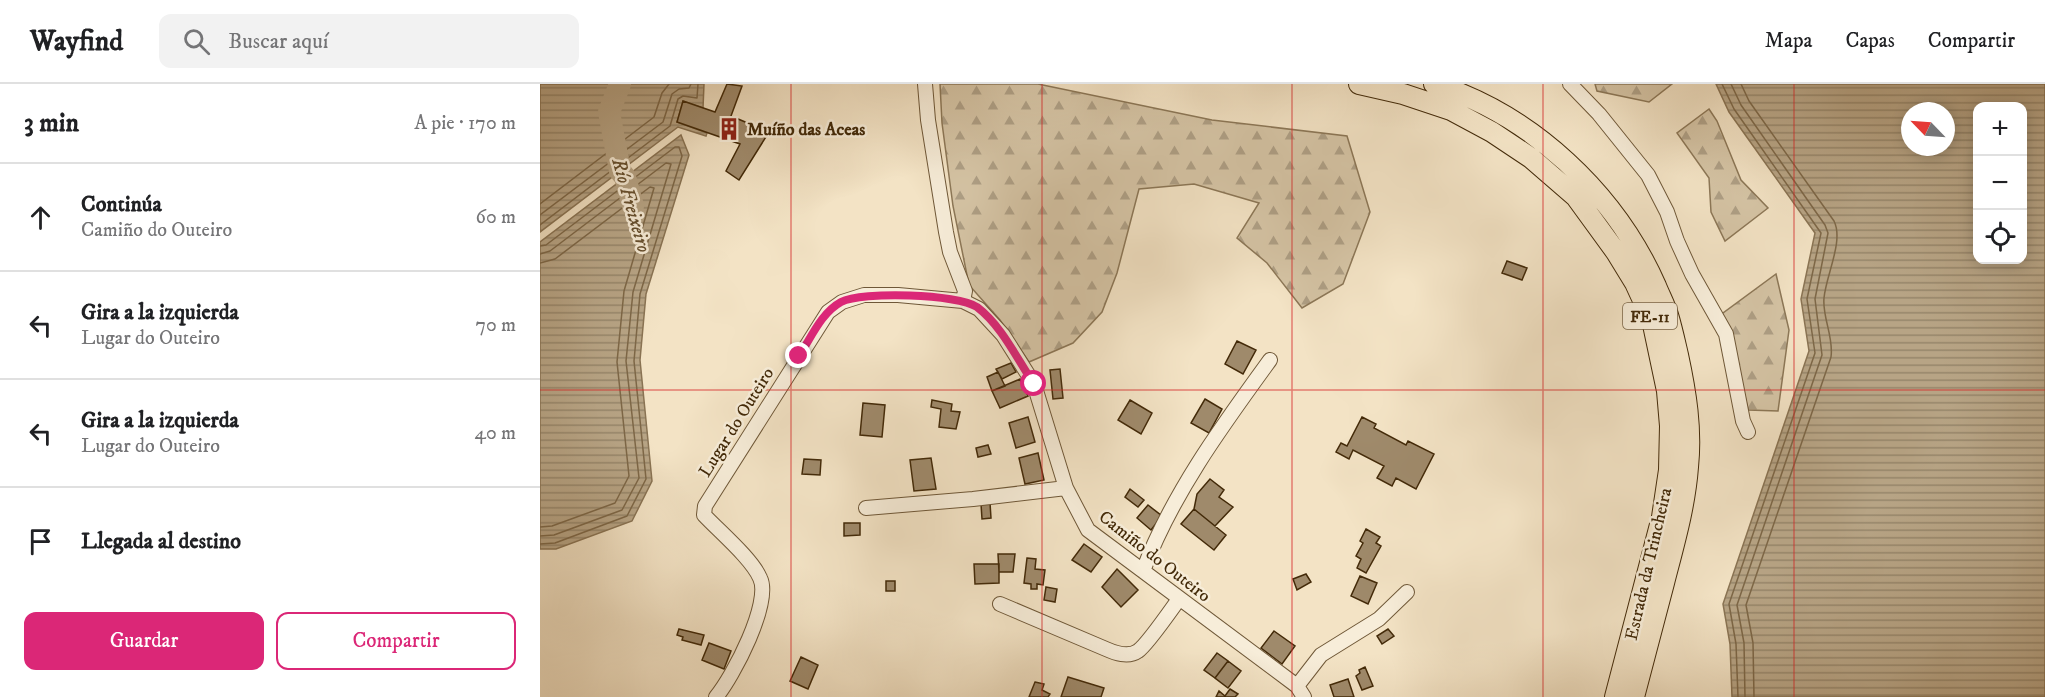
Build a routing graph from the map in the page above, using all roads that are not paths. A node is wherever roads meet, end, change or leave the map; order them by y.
1 (925, 84) edge
2 (1359, 84) edge
3 (1434, 84) edge
4 (1570, 84) edge
5 (963, 301) junction
6 (1270, 360) dead end
7 (1749, 432) dead end
8 (1066, 488) junction
9 (866, 508) dead end
10 (1143, 571) junction
11 (1407, 592) dead end
12 (1179, 599) junction
13 (1000, 604) dead end
14 (1301, 692) edge
15 (716, 697) edge
16 (1615, 697) edge
17 (1634, 697) edge

1 - 5 street
2 - 16 highway, Estrada da Trincheira / FE-11
3 - 17 highway, Estrada da Trincheira / FE-11
4 - 7 street
5 - 8 street, Camiño do Outeiro
5 - 15 street, Lugar do Outeiro
6 - 10 street
8 - 9 street
8 - 10 street, Camiño do Outeiro
10 - 12 street, Camiño do Outeiro
11 - 14 street
12 - 13 street
12 - 14 street, Camiño do Outeiro

